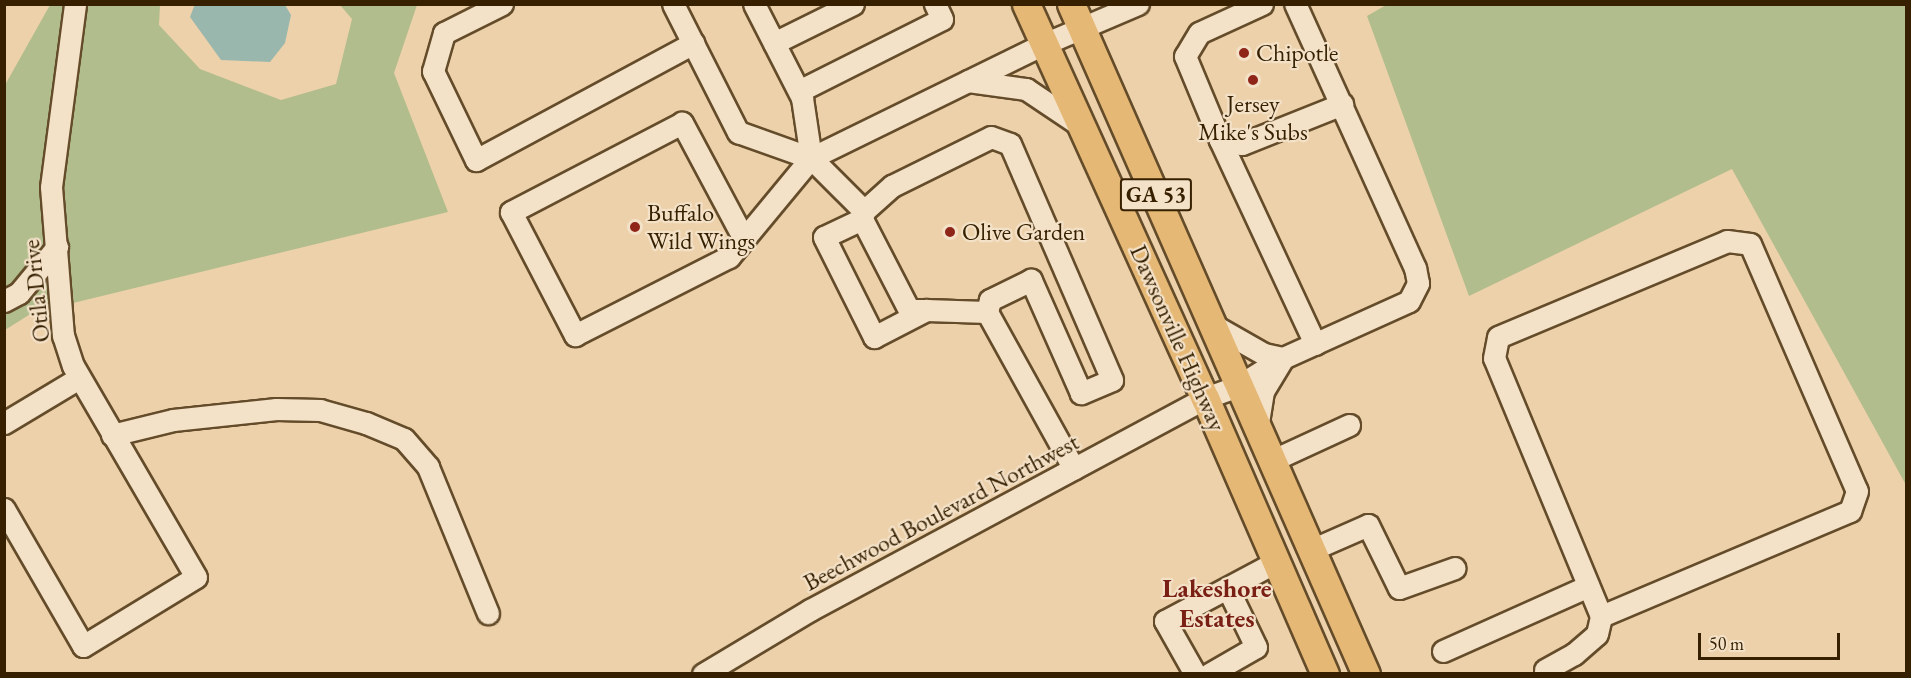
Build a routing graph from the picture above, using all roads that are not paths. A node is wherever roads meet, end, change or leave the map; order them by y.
1 (75, 4) edge
2 (502, 4) edge
3 (673, 4) edge
4 (754, 4) edge
5 (853, 4) edge
6 (935, 4) edge
7 (1026, 4) edge
8 (1071, 4) edge
9 (1138, 4) edge
10 (1262, 4) edge
11 (1295, 4) edge
12 (1082, 30) junction
13 (693, 43) junction
14 (774, 43) junction
15 (1044, 44) junction
16 (968, 81) junction
17 (798, 91) junction
18 (1341, 104) junction
19 (1084, 129) junction
20 (1220, 140) junction
21 (811, 158) junction
22 (863, 215) junction
23 (744, 239) junction
24 (57, 247) junction
25 (1063, 266) junction
26 (1031, 280) junction
27 (4, 301) edge
28 (926, 310) junction
29 (987, 312) junction
30 (1211, 324) junction
31 (1315, 344) junction
32 (1283, 358) junction
33 (79, 378) junction
34 (1238, 386) junction
35 (1205, 398) junction
36 (4, 423) edge
37 (1349, 425) dead end
38 (1257, 429) junction
39 (112, 435) junction
40 (1271, 461) junction
41 (1074, 469) junction
42 (4, 509) edge
43 (1311, 550) junction
44 (1276, 562) junction
45 (1455, 568) dead end
46 (1588, 586) junction
47 (1228, 589) junction
48 (488, 613) dead end
49 (1601, 616) junction
50 (1443, 651) dead end
51 (1544, 672) edge
52 (703, 674) edge
53 (1195, 674) edge
54 (1209, 674) edge
55 (1325, 674) edge
56 (1366, 674) edge

1 - 24 street, Otila Drive
2 - 13 street
3 - 13 street
4 - 14 street
5 - 14 street
6 - 17 street
7 - 15 main road, Dawsonville Highway / GA 53
8 - 12 main road, Dawsonville Highway / GA 53
9 - 12 street
10 - 20 street
11 - 18 street, Beechwood Boulevard Northwest
12 - 15 street
12 - 30 main road, Dawsonville Highway / GA 53
13 - 21 street
14 - 17 street
15 - 16 street
15 - 19 main road, Dawsonville Highway / GA 53
16 - 19 street
16 - 21 street
17 - 21 street
18 - 20 street
18 - 31 street, Beechwood Boulevard Northwest
19 - 35 main road, Dawsonville Highway / GA 53
20 - 31 street
21 - 22 street
21 - 23 street
22 - 25 street
22 - 28 street
22 - 28 street
23 - 23 street
24 - 27 street
24 - 33 street, Otila Drive
25 - 26 street
25 - 26 street
26 - 29 street
28 - 29 street
29 - 41 street
30 - 32 street
30 - 34 main road, Dawsonville Highway / GA 53
31 - 32 street, Beechwood Boulevard Northwest
32 - 34 street, Beechwood Boulevard Northwest
32 - 38 street
33 - 36 street
33 - 39 street, Otila Drive
34 - 35 street, Beechwood Boulevard Northwest
34 - 38 main road, Dawsonville Highway / GA 53
35 - 41 street, Beechwood Boulevard Northwest
35 - 44 main road, Dawsonville Highway / GA 53
37 - 40 street
38 - 40 main road, Dawsonville Highway / GA 53
39 - 42 street, Otila Drive
39 - 48 street
40 - 43 main road, Dawsonville Highway / GA 53
41 - 52 street, Beechwood Boulevard Northwest
43 - 45 street
43 - 56 main road, Dawsonville Highway / GA 53
44 - 47 street
44 - 55 main road, Dawsonville Highway / GA 53
46 - 49 street
46 - 49 street
46 - 50 street
47 - 53 street
47 - 54 street
49 - 51 street

